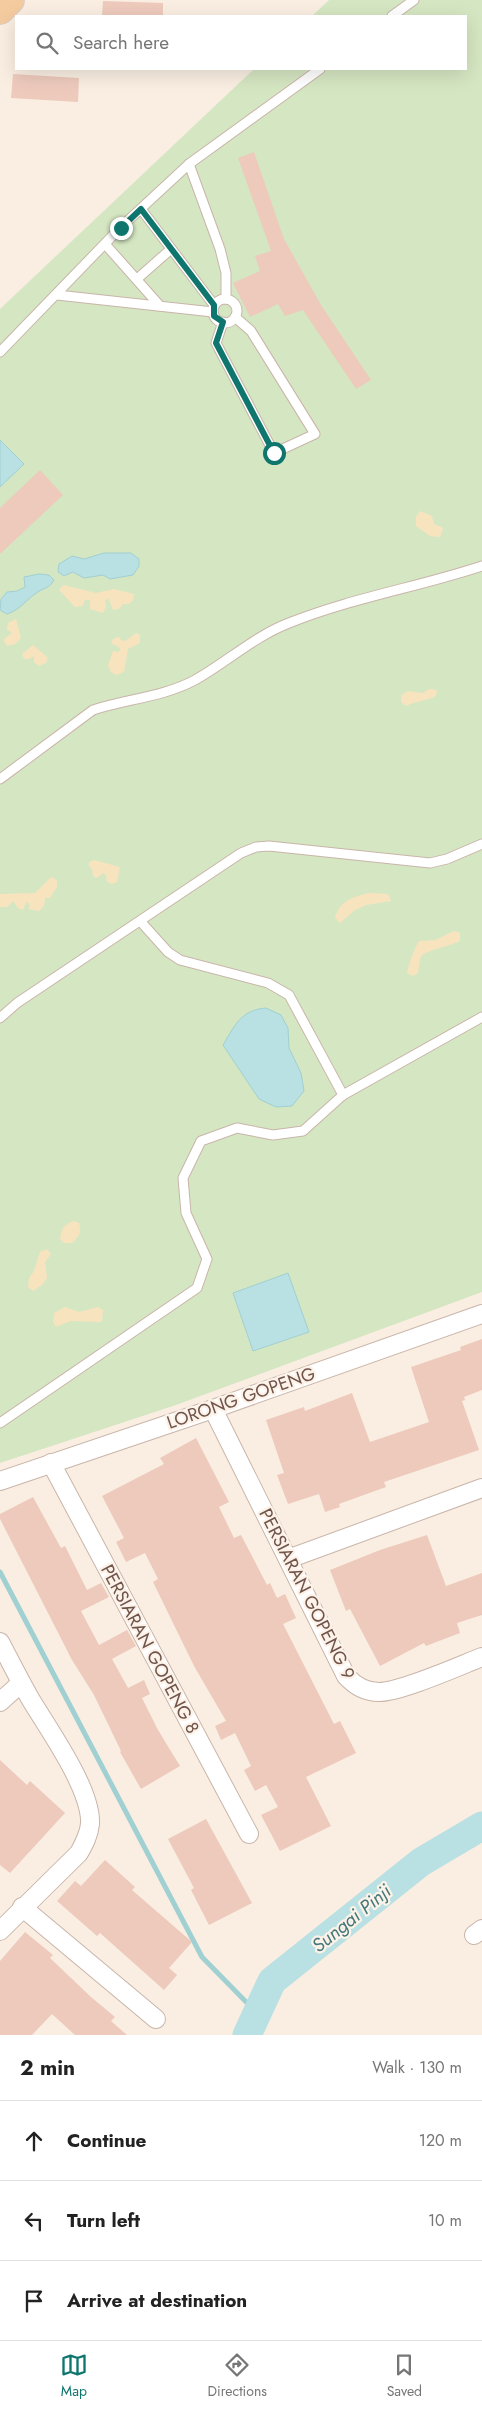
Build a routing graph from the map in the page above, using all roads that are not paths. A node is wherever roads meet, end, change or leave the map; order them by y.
1 (10, 0) edge
2 (414, 0) edge
3 (0, 10) edge
4 (393, 15) edge
5 (319, 70) edge
6 (189, 164) junction
7 (141, 209) junction
8 (106, 244) junction
9 (171, 249) junction
10 (137, 279) junction
11 (57, 295) junction
12 (226, 299) junction
13 (160, 306) junction
14 (214, 308) junction
15 (235, 317) junction
16 (223, 322) junction
17 (0, 352) edge
18 (482, 566) edge
19 (0, 779) edge
20 (482, 844) edge
21 (141, 922) junction
22 (482, 1017) edge
23 (0, 1018) edge
24 (343, 1095) junction
25 (482, 1314) edge
26 (213, 1409) junction
27 (0, 1423) edge
28 (51, 1463) junction
29 (0, 1480) edge
30 (482, 1488) edge
31 (288, 1558) junction
32 (0, 1642) edge
33 (482, 1657) edge
34 (21, 1683) junction
35 (0, 1702) edge
36 (249, 1834) dead end
37 (22, 1907) junction
38 (0, 1930) edge
39 (156, 2020) dead end

1 - 3 main road
2 - 4 lane
5 - 6 lane
6 - 7 lane
6 - 12 lane
7 - 8 lane
7 - 9 lane
8 - 10 lane
8 - 11 lane
9 - 10 lane
9 - 14 lane
10 - 13 lane
11 - 13 lane
11 - 17 lane
12 - 14 lane
12 - 15 lane
13 - 14 lane
14 - 16 lane
15 - 16 lane
15 - 16 lane
18 - 19 lane
20 - 21 lane
21 - 23 lane
21 - 24 lane
22 - 24 lane
24 - 27 lane
25 - 26 street, LORONG GOPENG
26 - 28 street, LORONG GOPENG
26 - 31 street, PERSIARAN GOPENG 9
28 - 29 street, LORONG GOPENG
28 - 36 street, PERSIARAN GOPENG 8
30 - 31 street
31 - 33 street, PERSIARAN GOPENG 9
32 - 34 street
34 - 35 street
34 - 37 street
37 - 38 street
37 - 39 street

